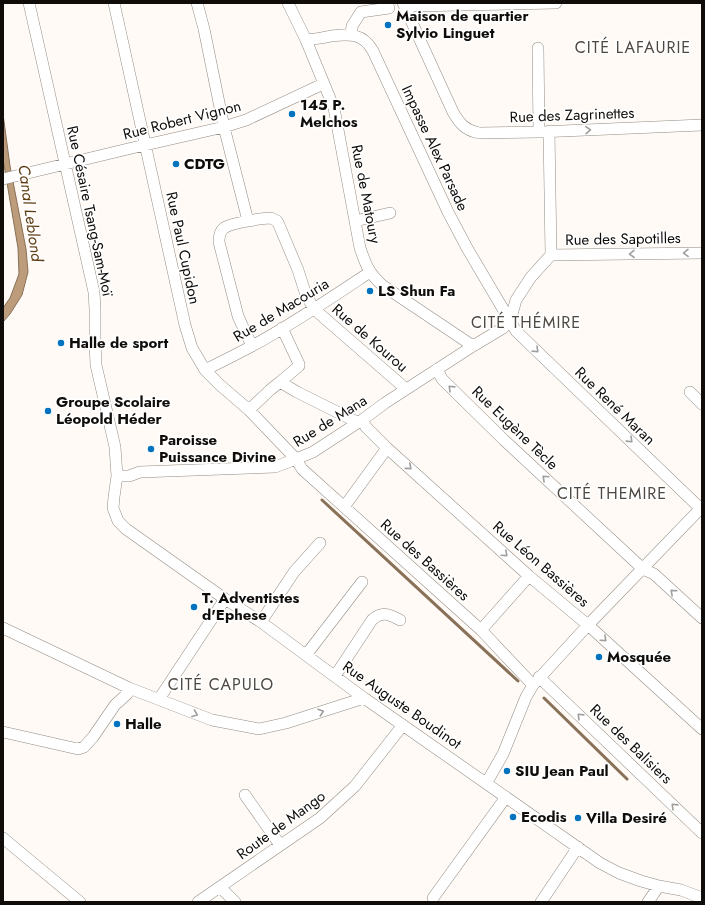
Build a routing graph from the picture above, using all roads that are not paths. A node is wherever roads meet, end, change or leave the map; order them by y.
1 (28, 3) edge
2 (114, 3) edge
3 (197, 3) edge
4 (288, 3) edge
5 (556, 3) edge
6 (404, 5) edge
7 (389, 8) dead end
8 (351, 35) junction
9 (306, 40) junction
10 (538, 48) dead end
11 (323, 84) junction
12 (702, 125) edge
13 (224, 127) junction
14 (544, 132) junction
15 (145, 145) junction
16 (65, 164) junction
17 (3, 178) edge
18 (390, 213) dead end
19 (248, 221) junction
20 (355, 221) junction
21 (702, 253) edge
22 (551, 255) junction
23 (370, 272) junction
24 (314, 309) junction
25 (510, 321) junction
26 (282, 328) junction
27 (252, 346) junction
28 (473, 346) junction
29 (437, 369) junction
30 (205, 370) junction
31 (280, 382) junction
32 (406, 390) junction
33 (690, 392) dead end
34 (702, 404) edge
35 (249, 410) junction
36 (359, 421) junction
37 (387, 448) junction
38 (296, 460) junction
39 (118, 476) junction
40 (344, 507) junction
41 (701, 508) edge
42 (118, 521) joint
43 (320, 543) dead end
44 (643, 568) junction
45 (529, 576) junction
46 (362, 582) dead end
47 (225, 599) junction
48 (702, 618) edge
49 (400, 620) dead end
50 (261, 622) junction
51 (588, 625) junction
52 (3, 628) edge
53 (481, 630) junction
54 (306, 655) junction
55 (335, 676) junction
56 (536, 681) junction
57 (129, 688) junction
58 (364, 698) junction
59 (159, 700) junction
60 (403, 725) junction
61 (702, 729) edge
62 (3, 732) edge
63 (486, 782) junction
64 (245, 794) dead end
65 (506, 797) junction
66 (702, 833) edge
67 (3, 838) edge
68 (280, 845) junction
69 (578, 847) junction
70 (659, 886) junction
71 (220, 887) junction
72 (433, 898) dead end
73 (702, 898) edge
74 (80, 902) edge
75 (198, 902) edge
76 (235, 902) edge
77 (541, 902) edge
78 (648, 902) edge

1 - 16 street, Rue Césaire Tsang-Sam-Moï
2 - 15 street, Rue Paul Cupidon
3 - 13 street
4 - 9 street, Rue de Matoury
5 - 6 street
6 - 14 street, Rue des Zagrinettes
7 - 8 street
8 - 9 street
8 - 25 street, Impasse Alex Parsade
9 - 11 street, Rue de Matoury
10 - 14 street
11 - 13 street, Rue Robert Vignon
11 - 20 street, Rue de Matoury
14 -> 12 street, Rue des Zagrinettes
13 - 15 street, Rue Robert Vignon
13 - 19 street
14 - 22 street
15 - 16 street, Rue Robert Vignon
15 - 30 street, Rue Paul Cupidon
16 - 17 street, Rue Robert Vignon
16 - 39 street, Rue Césaire Tsang-Sam-Moï
18 - 20 street
19 - 24 street
19 - 27 street
20 - 23 street, Rue de Matoury
21 -> 22 street, Rue des Sapotilles
22 - 25 street, Rue des Sapotilles
23 - 24 street, Rue de Macouria
23 - 28 street, Rue de Matoury
24 - 26 street, Rue de Macouria
24 - 32 street, Rue de Kourou
25 - 28 street, Rue de Mana
25 -> 41 street, Rue René Maran
26 - 27 street, Rue de Macouria
26 - 31 street
27 - 30 street, Rue de Macouria
28 - 29 street, Rue de Mana
29 - 32 street, Rue de Mana
44 -> 29 street, Rue Eugène Tècle
30 - 35 street, Rue Paul Cupidon
31 - 35 street
31 - 36 street
32 - 36 street, Rue de Mana
33 - 34 street
35 - 38 street, Rue Paul Cupidon
36 - 37 street, Rue Léon Bassières
36 - 38 street, Rue de Mana
37 - 40 street
37 -> 45 street, Rue Léon Bassières
38 - 39 street, Rue de Mana
38 - 40 street, Rue des Bassières
39 - 42 street, Rue Césaire Tsang-Sam-Moï
40 - 53 street, Rue des Bassières
41 - 44 street
42 - 47 street, Rue Auguste Boudinot
43 - 50 street
48 -> 44 street, Rue Eugène Tècle
44 - 51 street
45 - 51 street, Rue Léon Bassières
45 - 53 street
46 - 54 street
47 - 50 street, Rue Auguste Boudinot
47 - 59 street
49 - 55 street
50 - 54 street, Rue Auguste Boudinot
51 - 56 street
51 -> 61 street, Rue Léon Bassières
52 - 57 street
53 - 56 street, Rue des Bassières
54 - 55 street, Rue Auguste Boudinot
55 - 58 street, Rue Auguste Boudinot
56 - 63 street
66 -> 56 street, Rue des Balisiers
57 - 59 street
57 - 62 street
59 -> 58 street
58 - 60 street, Rue Auguste Boudinot
60 - 63 street, Rue Auguste Boudinot
60 - 68 street, Route de Mango
63 - 65 street, Rue Auguste Boudinot
64 - 68 street
65 - 69 street, Rue Auguste Boudinot
65 - 72 street
67 - 74 street
68 - 71 street, Route de Mango
69 - 70 street, Rue Auguste Boudinot
69 - 77 street
70 - 73 street, Rue Auguste Boudinot
70 - 78 street
71 - 75 street, Route de Mango
71 - 76 street

